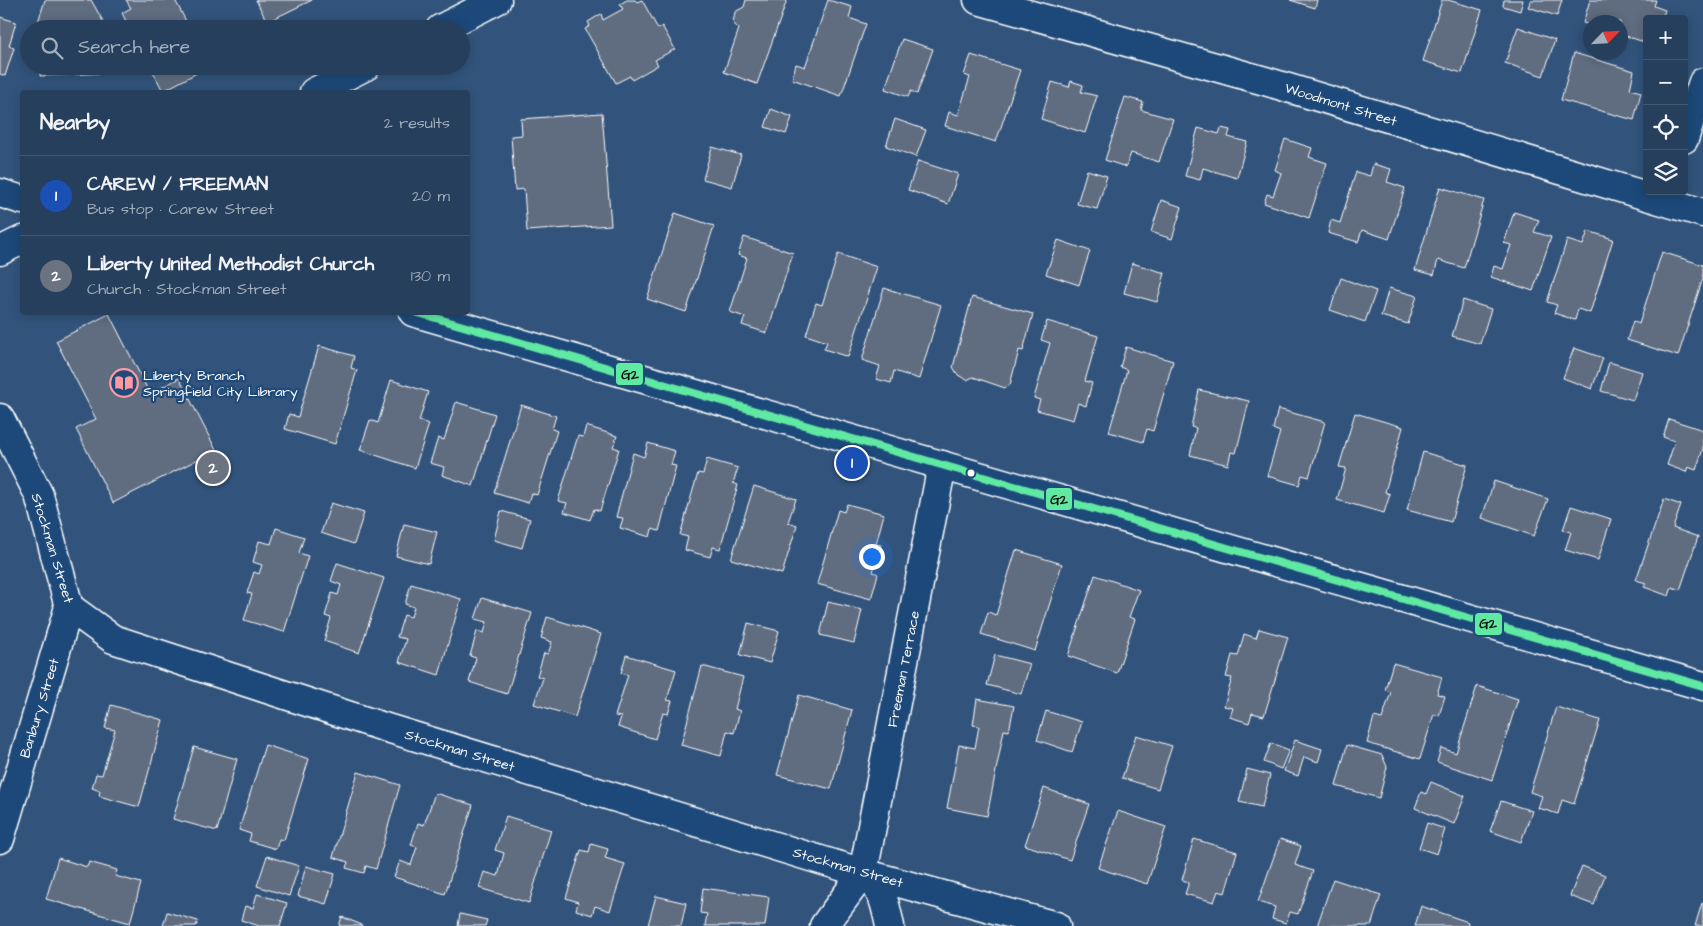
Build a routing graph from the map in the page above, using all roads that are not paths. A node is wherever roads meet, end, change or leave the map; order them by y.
1 (497, 0) edge
2 (978, 0) edge
3 (458, 20) edge
4 (348, 75) edge
5 (1703, 82) edge
6 (318, 90) edge
7 (1688, 127) edge
8 (0, 193) edge
9 (1666, 196) edge
10 (20, 199) edge
11 (1703, 213) edge
12 (20, 241) edge
13 (0, 251) edge
14 (424, 315) edge
15 (0, 418) edge
16 (942, 464) junction
17 (69, 607) junction
18 (1703, 686) edge
19 (0, 839) edge
20 (863, 872) junction
21 (824, 926) edge
22 (890, 926) edge
23 (1056, 926) edge

1 - 3 street
2 - 9 street, Woodmont Street
4 - 6 street
5 - 7 street
8 - 10 street
9 - 11 street, Woodmont Street
12 - 13 street
14 - 16 street
15 - 17 street, Stockman Street
16 - 18 street
16 - 20 street, Freeman Terrace
17 - 19 street, Banbury Street
17 - 20 street, Stockman Street
20 - 21 street, Freeman Terrace
20 - 22 street
20 - 23 street, Stockman Street

